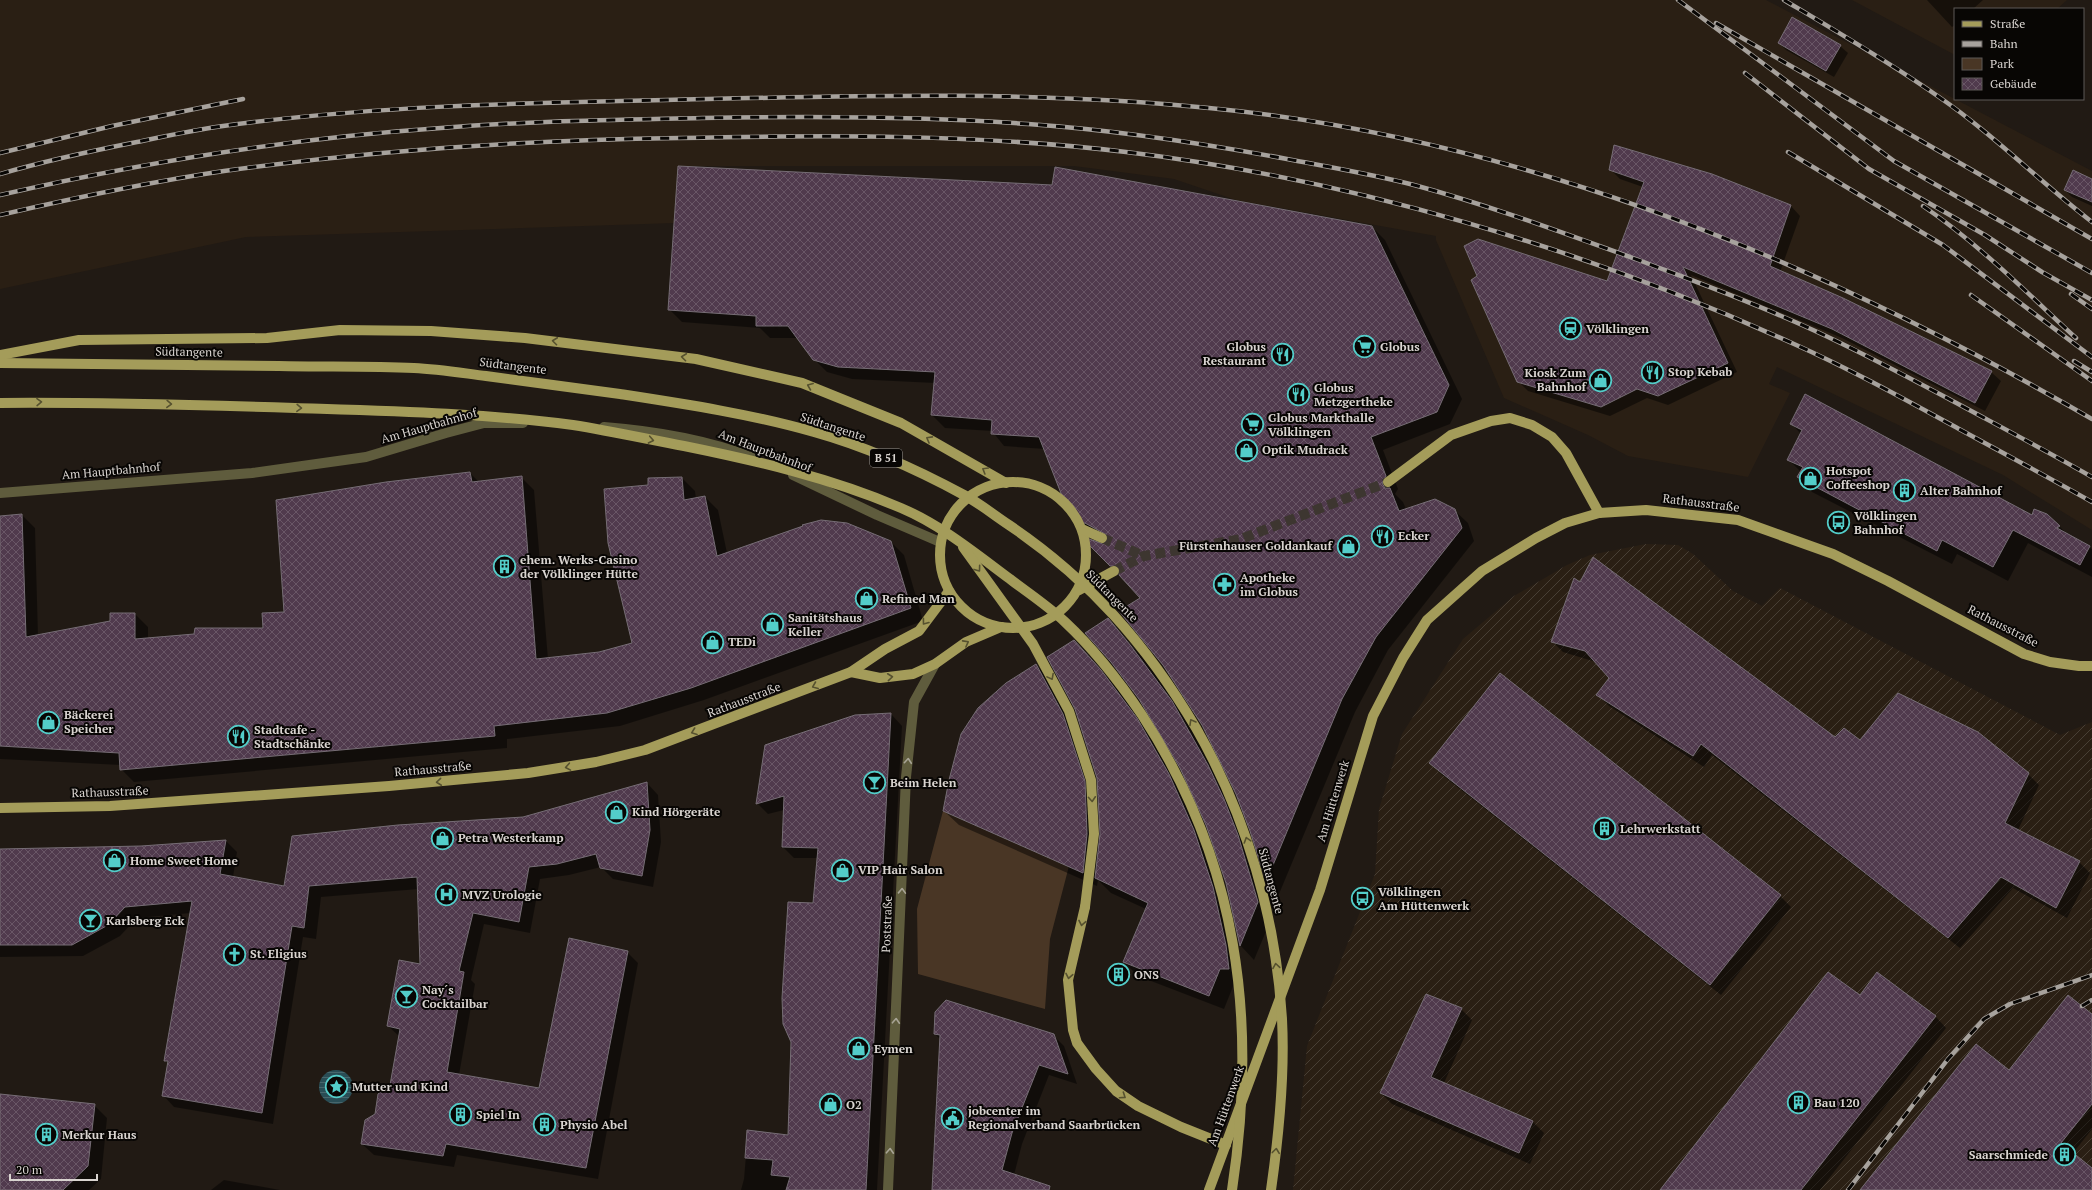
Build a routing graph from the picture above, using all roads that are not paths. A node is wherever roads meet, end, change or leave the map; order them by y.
1 (0, 355) edge
2 (0, 363) edge
3 (0, 403) edge
4 (1006, 482) junction
5 (1388, 482) tunnel mouth
6 (0, 493) edge
7 (1599, 513) junction
8 (1082, 529) junction
9 (956, 537) junction
10 (1102, 538) tunnel mouth
11 (940, 542) junction
12 (1114, 571) tunnel mouth
13 (1077, 590) junction
14 (949, 591) junction
15 (1001, 628) junction
16 (934, 664) junction
17 (2092, 666) edge
18 (851, 672) junction
19 (0, 808) edge
20 (1226, 1144) junction
21 (888, 1190) edge
22 (1209, 1190) edge
23 (1232, 1190) edge
24 (1271, 1190) edge

4 -> 1 main road
24 -> 2 main road, Südtangente / B 51, bridge
3 -> 9 main road, bridge
4 - 8 main road
4 - 11 main road
5 - 7 main road
6 - 11 street, Am Hauptbahnhof
7 - 17 main road, Rathausstraße
7 - 20 main road, Am Hüttenwerk
8 - 10 main road
8 - 13 main road
9 -> 20 main road, bridge
9 - 23 main road, bridge
11 - 14 main road
12 - 13 main road
13 - 15 main road
14 - 15 main road
14 -> 18 main road, Rathausstraße
16 -> 15 main road
18 -> 16 main road
21 -> 16 street, Poststraße
18 -> 19 main road, Rathausstraße
20 - 22 main road, Am Hüttenwerk

